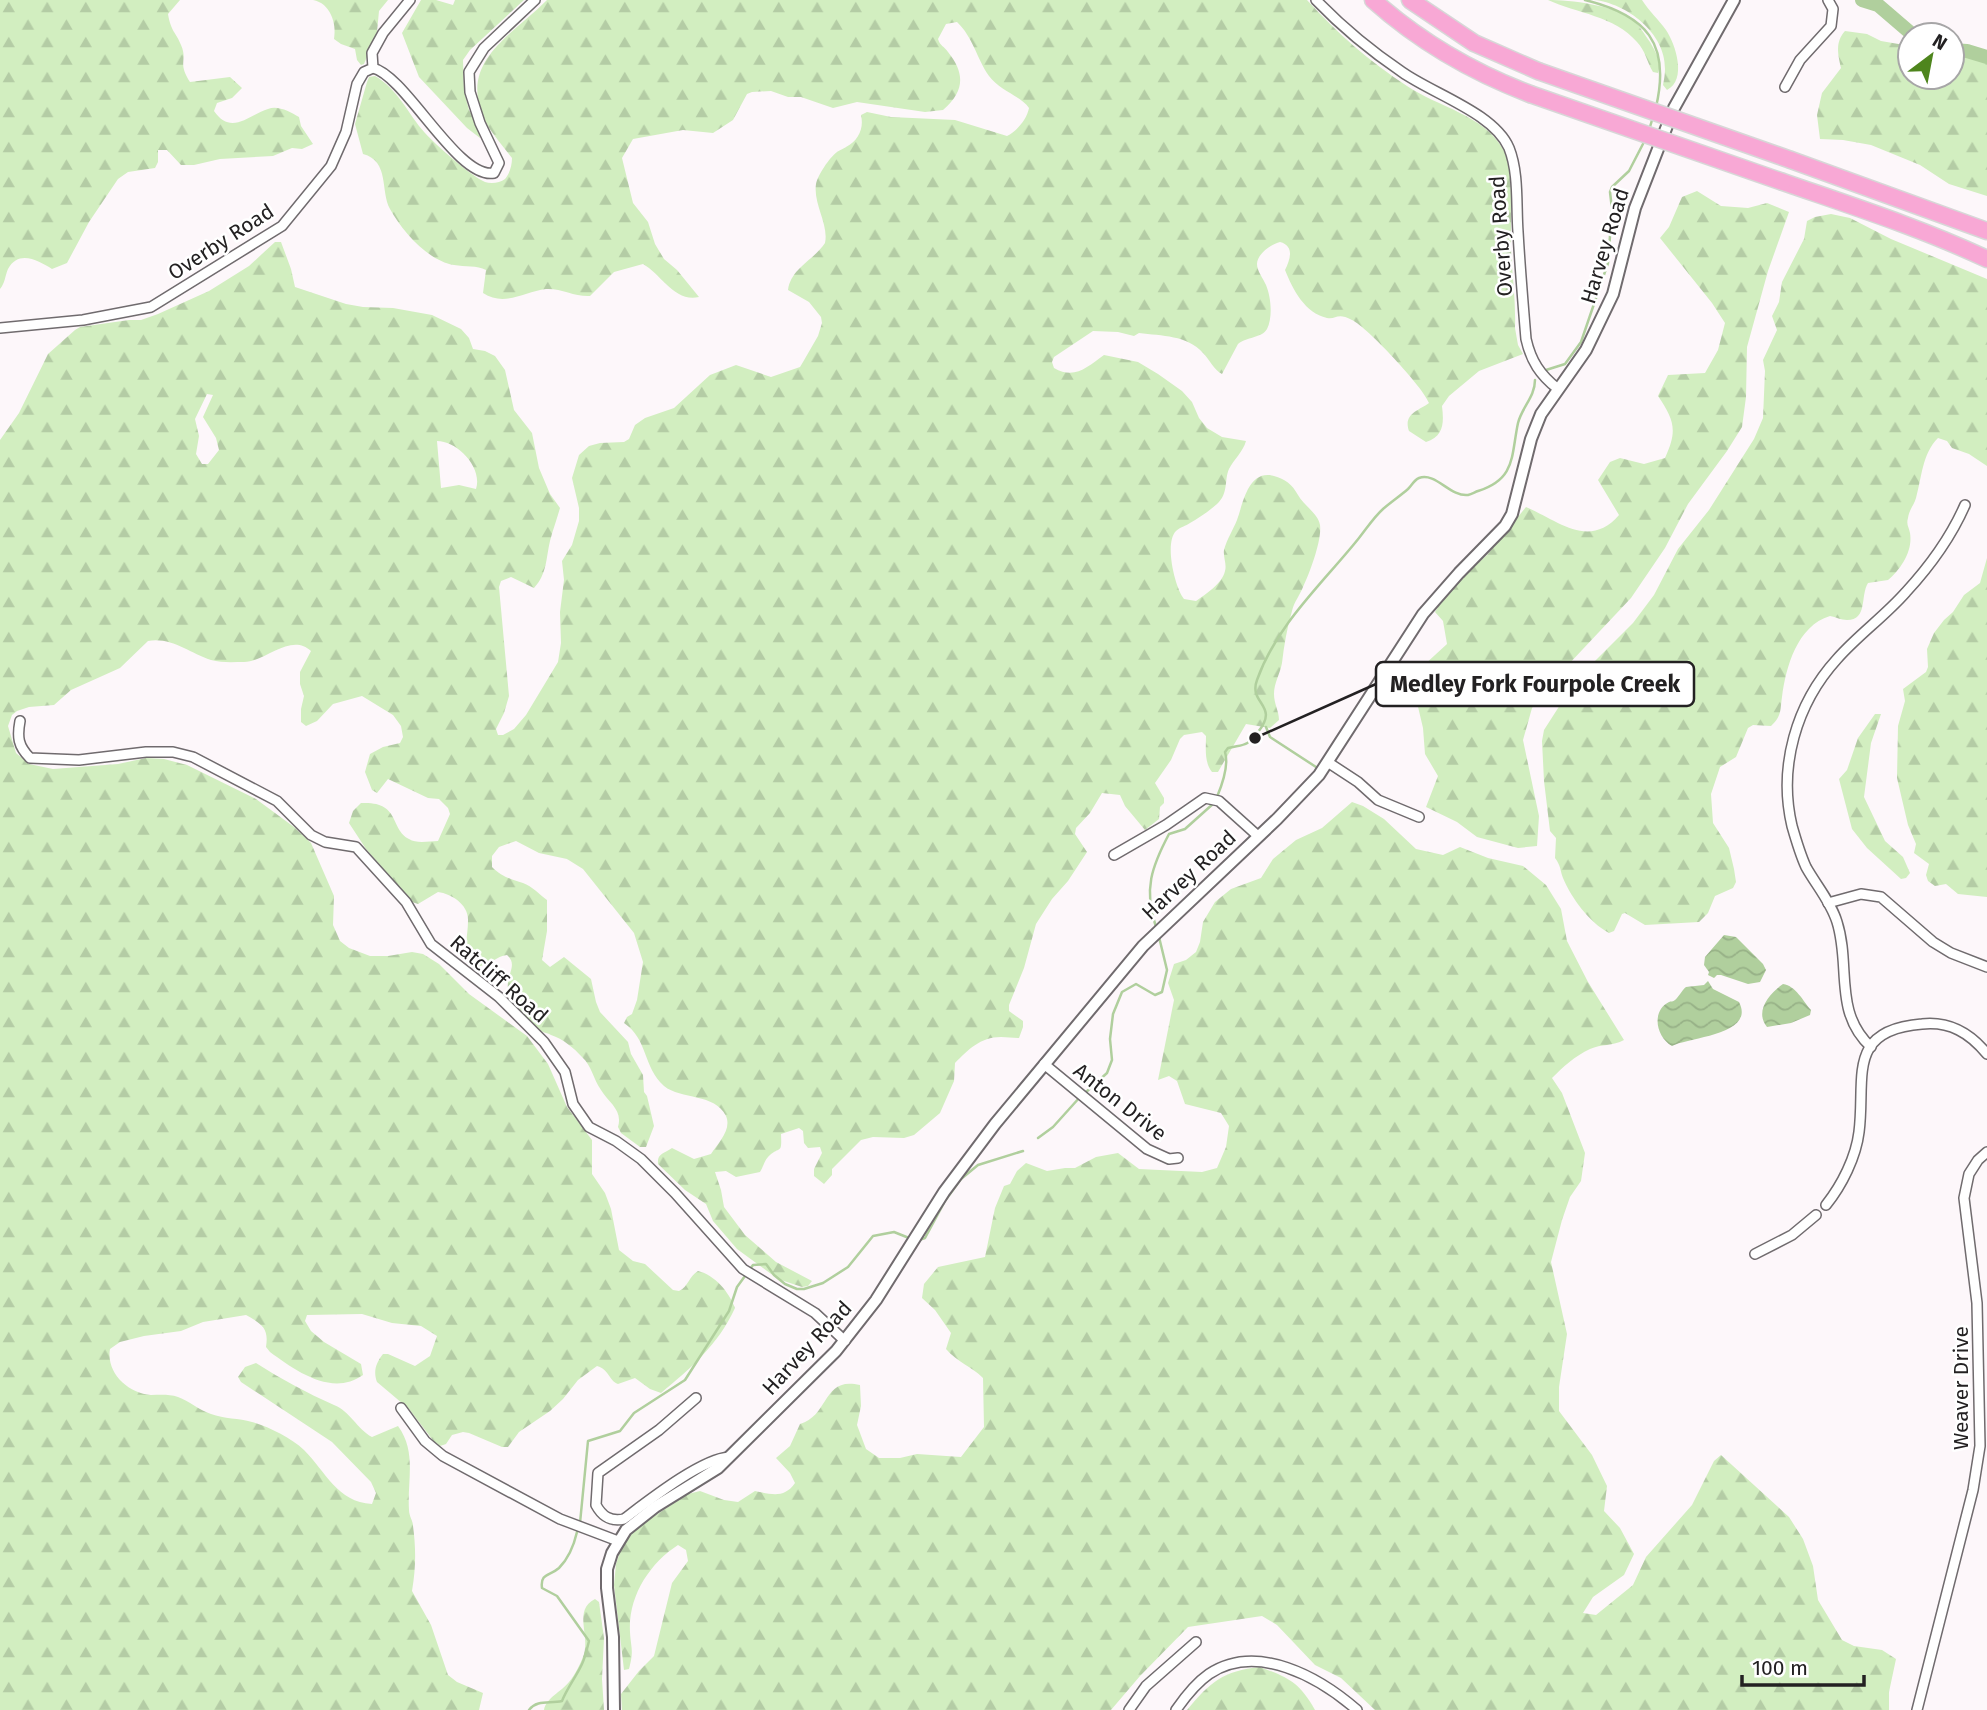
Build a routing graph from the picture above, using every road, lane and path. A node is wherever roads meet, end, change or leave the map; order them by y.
1 (410, 0) edge
2 (535, 0) edge
3 (1316, 0) edge
4 (1373, 0) edge
5 (1410, 0) edge
6 (1734, 0) edge
7 (1828, 0) edge
8 (373, 68) junction
9 (1785, 88) dead end
10 (1987, 231) edge
11 (1987, 259) edge
12 (0, 328) edge
13 (1558, 388) junction
14 (1965, 505) dead end
15 (20, 721) dead end
16 (1329, 763) junction
17 (1419, 817) dead end
18 (1258, 836) junction
19 (1114, 855) dead end
20 (1828, 903) junction
21 (1987, 967) edge
22 (1871, 1047) junction
23 (1987, 1054) edge
24 (1044, 1064) junction
25 (1987, 1152) edge
26 (1178, 1158) dead end
27 (1826, 1205) dead end
28 (1816, 1215) dead end
29 (1755, 1254) dead end
30 (845, 1341) junction
31 (696, 1398) dead end
32 (401, 1408) dead end
33 (729, 1457) junction
34 (618, 1541) junction
35 (1196, 1642) dead end
36 (614, 1710) edge
37 (1129, 1710) edge
38 (1176, 1710) edge
39 (1357, 1710) edge
40 (1917, 1710) edge

1 - 8 street, Overby Road
2 - 8 street
3 - 13 street, Overby Road
4 - 11 highway, bridge
5 - 10 highway, bridge
6 - 13 street, Harvey Road
7 - 9 street
8 - 12 street, Overby Road
13 - 16 street, Harvey Road
14 - 20 street
15 - 30 street, Ratcliff Road
16 - 17 street
16 - 18 street, Harvey Road
18 - 19 street
18 - 24 street, Harvey Road
20 - 21 street
20 - 22 street
22 - 23 street
22 - 27 street
24 - 26 street, Anton Drive
24 - 30 street, Harvey Road
25 - 40 street, Weaver Drive
28 - 29 street
30 - 33 street, Harvey Road
31 - 33 street
32 - 34 street
33 - 34 street, Harvey Road
34 - 36 street, Harvey Road
35 - 37 street
38 - 39 street

